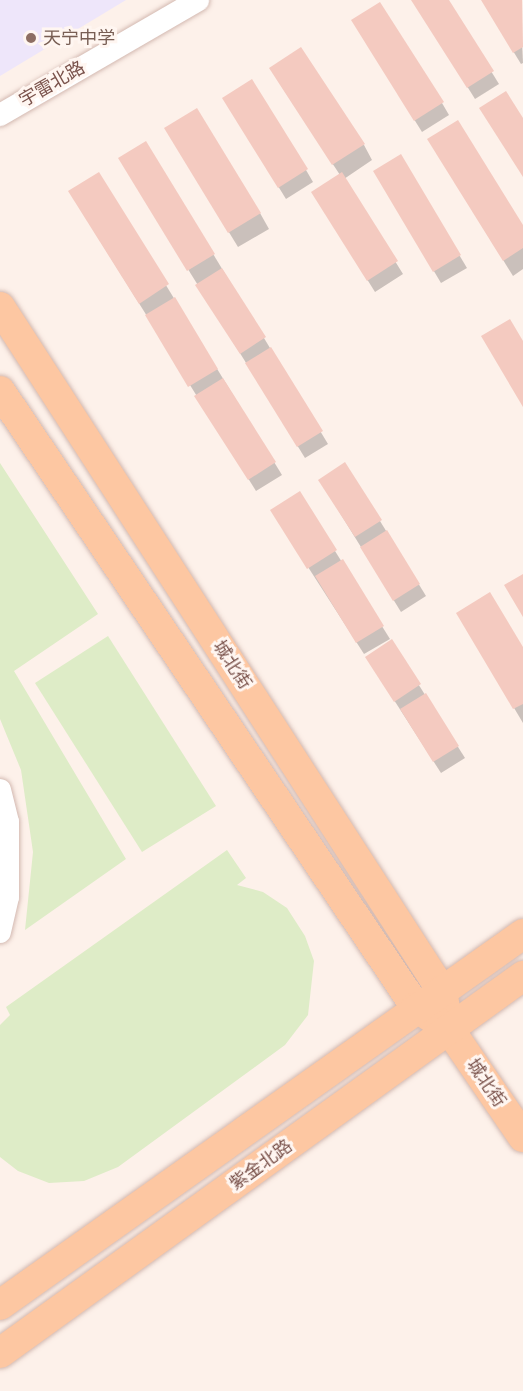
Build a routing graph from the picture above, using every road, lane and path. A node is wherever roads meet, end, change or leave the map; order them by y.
1 (198, 0) edge
2 (0, 115) edge
3 (0, 307) edge
4 (0, 391) edge
5 (0, 790) edge
6 (0, 932) edge
7 (523, 934) edge
8 (523, 976) edge
9 (442, 991) junction
10 (416, 1007) junction
11 (449, 1029) junction
12 (523, 1137) edge
13 (0, 1305) edge
14 (0, 1353) edge

1 - 2 street, 宇雷北路
3 - 9 main road, 城北街
4 - 10 main road, 城北街
5 - 6 street
7 - 9 main road, 紫金北路
8 - 11 main road, 紫金北路
9 - 10 main road, 紫金北路
9 - 11 main road, 城北街
10 - 11 main road, 城北街
10 - 13 main road, 紫金北路
11 - 12 main road, 城北街
11 - 14 main road, 紫金北路

